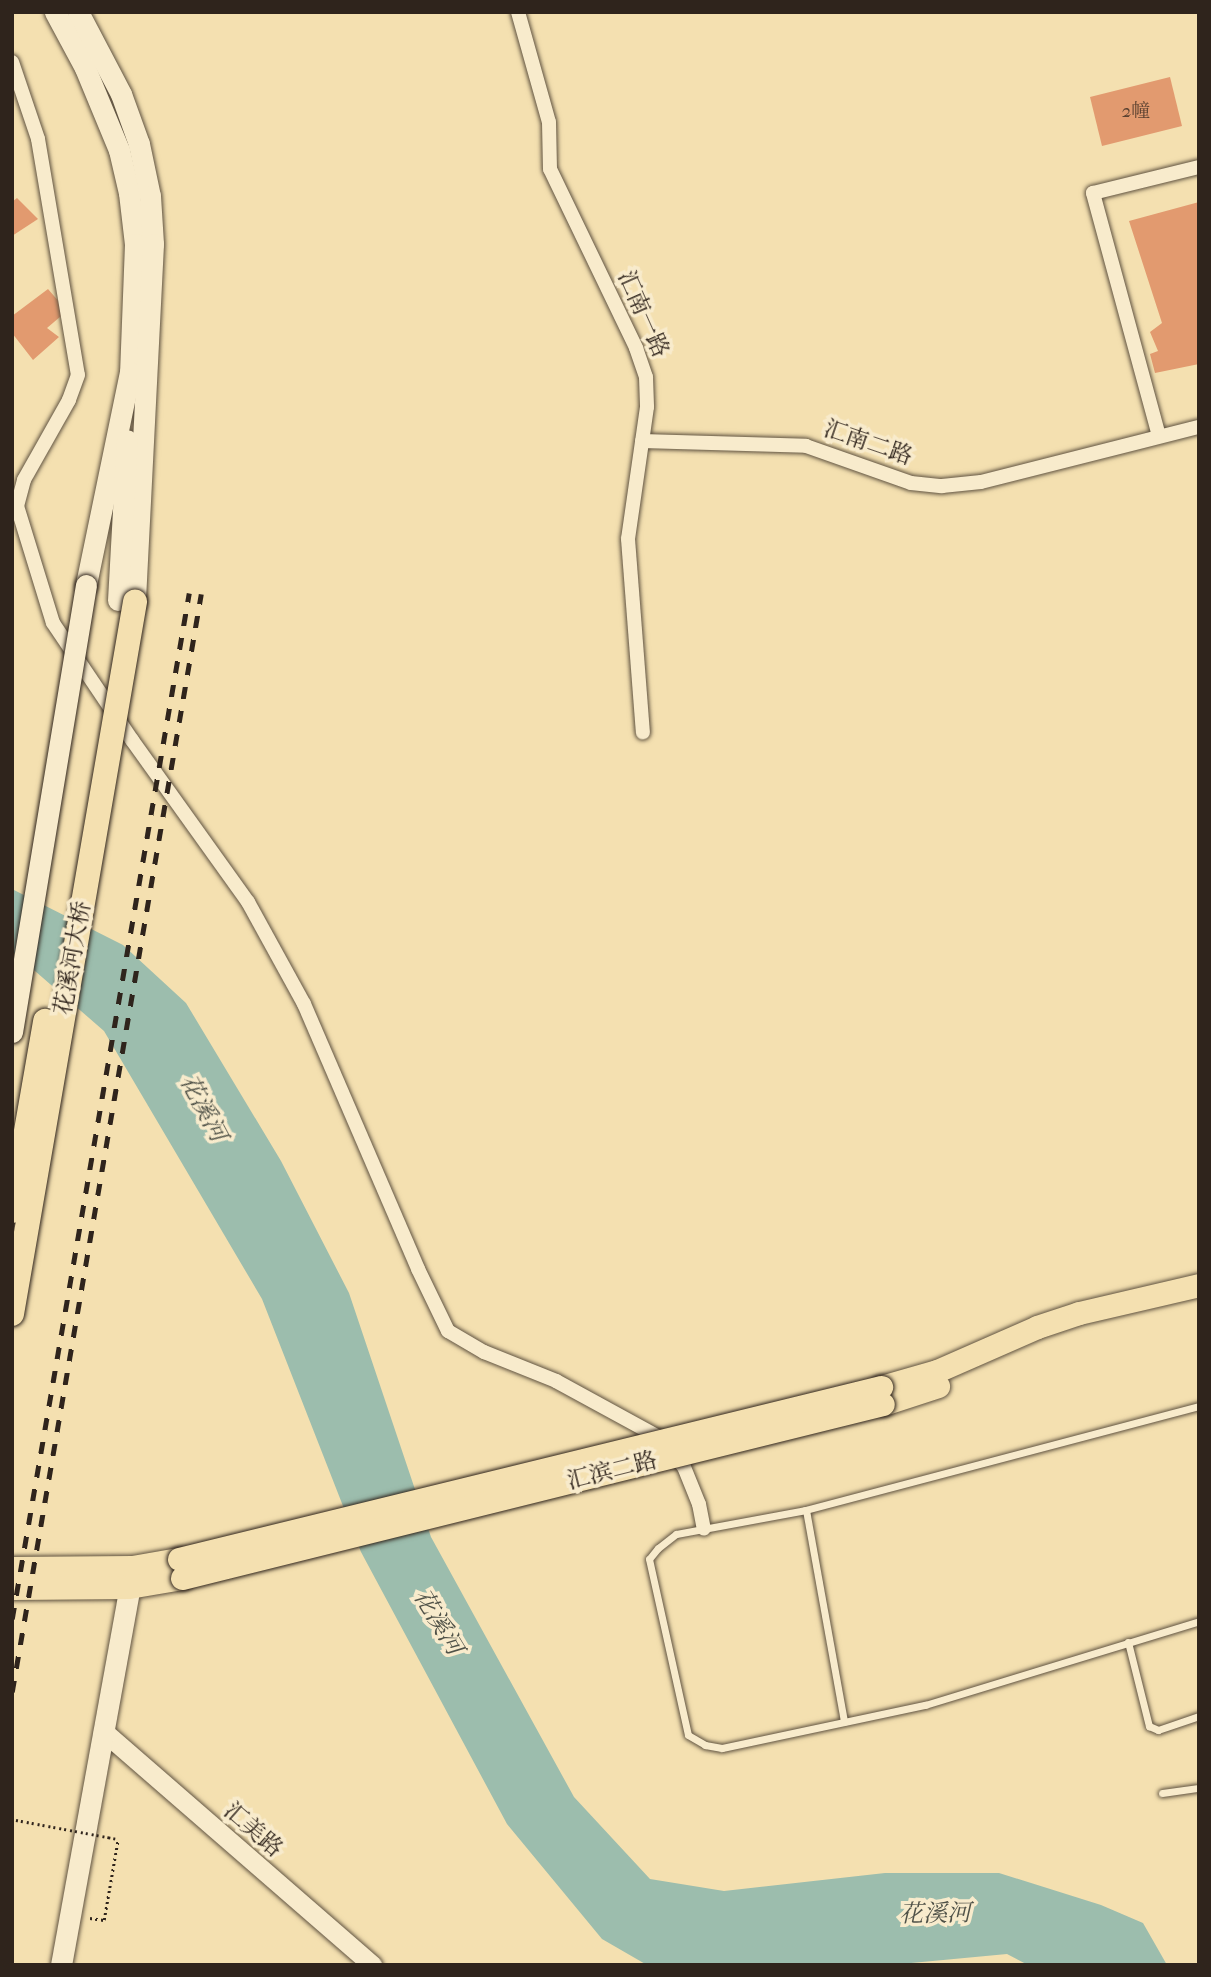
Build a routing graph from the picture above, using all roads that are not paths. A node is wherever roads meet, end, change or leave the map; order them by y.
1 (55, 12) edge
2 (78, 12) edge
3 (518, 12) edge
4 (12, 62) edge
5 (1199, 167) edge
6 (130, 372) junction
7 (1199, 427) edge
8 (1159, 436) junction
9 (642, 441) junction
10 (127, 601) junction
11 (643, 732) dead end
12 (12, 1032) edge
13 (12, 1211) edge
14 (1199, 1285) edge
15 (1199, 1299) edge
16 (12, 1314) edge
17 (1083, 1320) junction
18 (1199, 1406) edge
19 (806, 1510) junction
20 (704, 1529) junction
21 (12, 1568) edge
22 (131, 1577) junction
23 (12, 1588) edge
24 (1199, 1621) edge
25 (1128, 1642) junction
26 (1199, 1716) edge
27 (844, 1722) junction
28 (103, 1731) junction
29 (1199, 1788) edge
30 (1162, 1793) dead end
31 (61, 1965) edge
32 (372, 1965) edge

1 - 6 main road
2 - 10 main road
3 - 9 street, 汇南一路
4 - 20 street
5 - 8 street
6 - 10 main road
6 - 12 main road, 花溪河大桥, bridge
7 - 8 street, 汇南二路
8 - 9 street, 汇南二路
9 - 11 street, 汇南一路
10 - 13 highway, 花溪河大桥, bridge
10 - 16 highway, 花溪河大桥, bridge
14 - 17 main road, 汇滨二路
15 - 17 main road, 汇滨二路
17 - 22 main road, 汇滨二路, bridge
18 - 19 lane
19 - 20 lane
19 - 27 lane
20 - 27 lane
21 - 22 main road
22 - 23 main road, 汇滨二路
22 - 28 main road
24 - 25 lane
25 - 26 lane
25 - 27 lane
28 - 31 main road
28 - 32 street, 汇美路
29 - 30 lane

